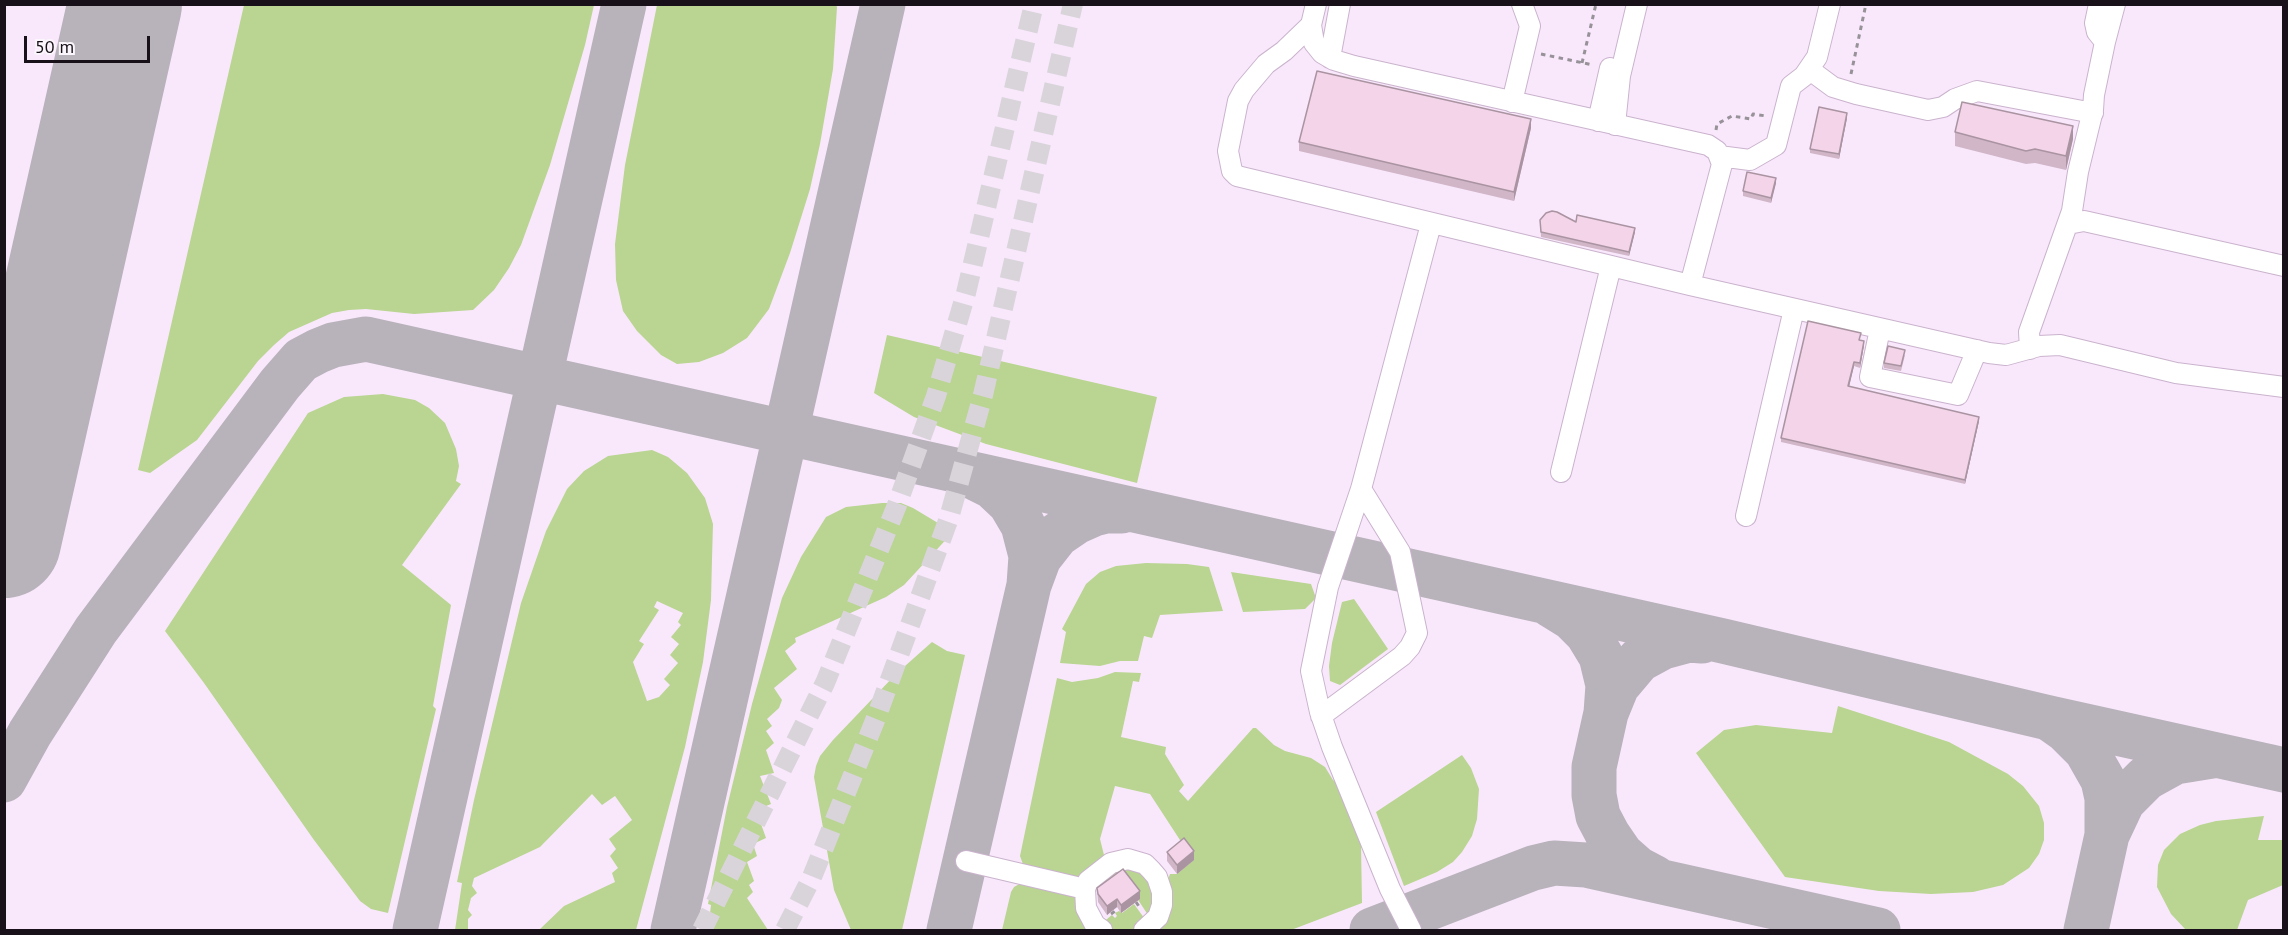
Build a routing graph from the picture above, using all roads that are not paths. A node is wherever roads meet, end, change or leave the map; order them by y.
1 (1316, 4) edge
2 (1324, 4) edge
3 (1340, 4) edge
4 (1522, 4) edge
5 (1628, 4) edge
6 (1637, 4) edge
7 (1830, 4) edge
8 (2099, 4) edge
9 (2115, 4) edge
10 (1311, 25) junction
11 (2105, 42) junction
12 (1326, 55) junction
13 (1810, 70) junction
14 (1512, 102) junction
15 (2093, 113) junction
16 (1607, 123) junction
17 (1719, 156) junction
18 (1431, 224) junction
19 (2067, 224) junction
20 (1611, 266) junction
21 (2283, 266) edge
22 (1690, 285) junction
23 (1794, 309) junction
24 (1880, 328) junction
25 (2030, 349) junction
26 (1977, 350) junction
27 (2283, 387) edge
28 (1562, 472) dead end
29 (1360, 489) junction
30 (1746, 516) dead end
31 (1322, 716) junction
32 (966, 861) dead end
33 (1085, 888) junction
34 (1102, 930) edge
35 (1144, 930) edge
36 (1411, 930) edge

1 - 10 lane
2 - 12 lane
3 - 12 lane
4 - 14 lane
5 - 16 lane
6 - 16 lane
7 - 13 lane
8 - 11 lane
9 - 11 lane
10 - 12 lane
10 - 18 lane
11 - 15 lane
12 - 14 lane
13 - 15 lane
13 - 17 lane
14 - 16 lane
15 - 19 lane
16 - 17 lane
17 - 22 lane
18 - 20 lane
18 - 29 lane
19 - 21 lane
19 - 25 lane
20 - 22 lane
20 - 28 lane
22 - 23 lane
23 - 24 lane
23 - 30 lane
24 - 26 lane
24 - 26 lane
25 - 26 lane
25 - 27 lane
29 - 31 lane
29 - 31 lane
31 - 36 lane
32 - 33 lane
33 - 34 lane
33 - 35 lane

